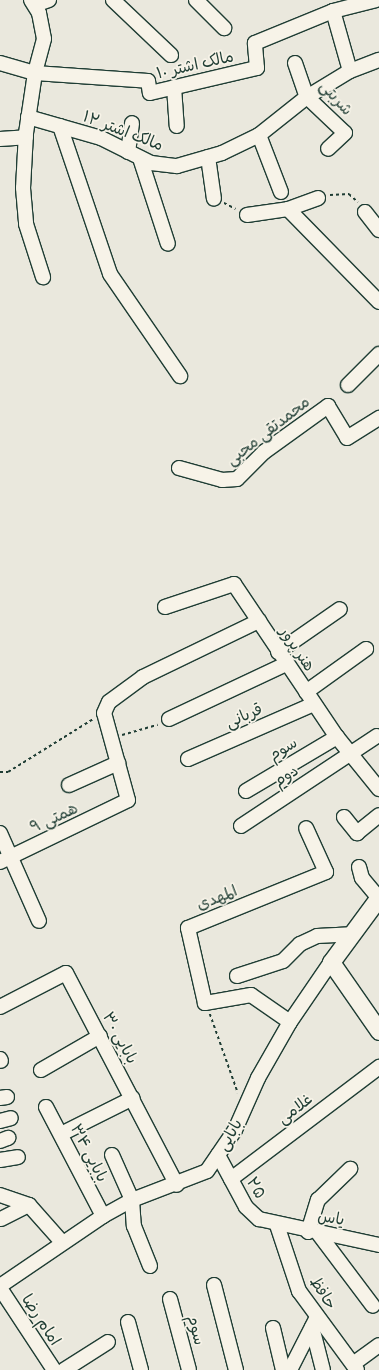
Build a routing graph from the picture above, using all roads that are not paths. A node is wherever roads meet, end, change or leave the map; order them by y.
1 (49, 0) edge
2 (113, 0) edge
3 (196, 0) edge
4 (376, 0) edge
5 (33, 2) edge
6 (347, 4) edge
7 (333, 11) junction
8 (224, 28) dead end
9 (171, 55) dead end
10 (379, 60) edge
11 (296, 62) dead end
12 (0, 63) edge
13 (350, 71) junction
14 (35, 73) junction
15 (174, 87) junction
16 (307, 96) junction
17 (28, 117) junction
18 (132, 123) dead end
19 (60, 126) junction
20 (177, 126) dead end
21 (259, 135) junction
22 (26, 137) junction
23 (0, 139) edge
24 (328, 149) dead end
25 (128, 152) junction
26 (208, 157) junction
27 (140, 158) junction
28 (280, 192) dead end
29 (318, 198) road end
30 (214, 199) road end
31 (288, 209) junction
32 (365, 212) road end
33 (247, 215) road end
34 (379, 230) edge
35 (168, 244) dead end
36 (43, 277) dead end
37 (379, 302) edge
38 (379, 354) edge
39 (180, 376) dead end
40 (348, 385) dead end
41 (379, 418) edge
42 (179, 468) dead end
43 (165, 607) dead end
44 (340, 609) dead end
45 (259, 621) junction
46 (366, 649) dead end
47 (282, 658) junction
48 (310, 698) junction
49 (169, 719) road end
50 (377, 736) dead end
51 (337, 737) junction
52 (349, 755) junction
53 (188, 759) dead end
54 (118, 763) junction
55 (378, 785) edge
56 (69, 786) dead end
57 (246, 791) dead end
58 (379, 815) edge
59 (344, 817) dead end
60 (241, 826) dead end
61 (306, 828) dead end
62 (0, 833) edge
63 (5, 860) edge
64 (358, 867) dead end
65 (379, 898) edge
66 (39, 922) dead end
67 (350, 934) junction
68 (331, 962) junction
69 (237, 976) dead end
70 (0, 1007) edge
71 (290, 1022) junction
72 (379, 1032) edge
73 (100, 1036) junction
74 (379, 1067) edge
75 (41, 1070) dead end
76 (133, 1098) junction
77 (46, 1107) dead end
78 (60, 1134) junction
79 (112, 1155) dead end
80 (218, 1155) junction
81 (18, 1157) dead end
82 (0, 1160) edge
83 (350, 1169) dead end
84 (231, 1179) junction
85 (177, 1185) junction
86 (0, 1195) edge
87 (132, 1200) junction
88 (29, 1205) junction
89 (102, 1216) junction
90 (1, 1219) edge
91 (277, 1225) junction
92 (313, 1232) junction
93 (61, 1241) junction
94 (379, 1245) edge
95 (150, 1266) dead end
96 (214, 1285) dead end
97 (0, 1287) edge
98 (170, 1299) dead end
99 (373, 1306) dead end
100 (128, 1322) dead end
101 (314, 1322) junction
102 (273, 1328) dead end
103 (108, 1342) dead end
104 (379, 1345) edge
105 (355, 1367) edge
106 (54, 1370) edge
107 (64, 1370) edge
108 (141, 1370) edge
109 (189, 1370) edge
110 (236, 1370) edge
111 (283, 1370) edge
112 (290, 1370) edge
113 (323, 1370) edge

1 - 5 street
2 - 9 street
3 - 8 street
4 - 6 street, مالک اشتر ۱۰
5 - 14 street
6 - 7 street, مالک اشتر ۱۰
7 - 13 street
7 - 15 street, مالک اشتر ۱۰
10 - 13 street, مالک اشتر ۱۲
11 - 16 street, شربتی
12 - 14 street, مالک اشتر ۱۰
13 - 16 street, مالک اشتر ۱۲
14 - 15 street, مالک اشتر ۱۰
14 - 17 street
15 - 20 street
16 - 21 street, مالک اشتر ۱۲
16 - 24 street, شربتی
17 - 19 street, مالک اشتر ۱۲
17 - 22 street
18 - 25 street
19 - 25 street, مالک اشتر ۱۲
19 - 39 street
21 - 26 street, مالک اشتر ۱۲
21 - 28 street
22 - 23 street
22 - 36 street
25 - 27 street, مالک اشتر ۱۲
26 - 27 street, مالک اشتر ۱۲
26 - 30 street
27 - 35 street
29 - 31 street
31 - 33 street
31 - 37 street
32 - 34 street
38 - 40 street
41 - 42 street, محمدتقی محبی
43 - 45 street, هنر پرور
44 - 47 street
45 - 47 street, هنر پرور
45 - 54 street
46 - 48 street, قربانی
47 - 48 street, هنر پرور
47 - 49 street
48 - 51 street, هنر پرور
48 - 53 street, قربانی
50 - 52 street, دوم
51 - 52 street, هنر پرور
51 - 57 street, سوم
52 - 55 street, هنر پرور
52 - 60 street, دوم
54 - 56 street
54 - 63 street, همتی ۹
58 - 59 street
61 - 71 street, المهدی
62 - 63 street
63 - 66 street
64 - 65 street
65 - 67 main road, بابایی
67 - 68 main road, بابایی
67 - 69 street
68 - 71 street, بابایی
68 - 72 main road
70 - 73 street, بابایی ۳۰
71 - 80 street, بابایی
73 - 75 street
73 - 76 street, بابایی ۳۰
74 - 84 street, غلامی
76 - 78 street
76 - 85 street, بابایی ۳۰
77 - 78 street, بابایی ۳۴
78 - 89 street, بابایی ۳۴
79 - 87 street
80 - 84 street, ۲۵
80 - 85 street, بابایی
81 - 82 street
83 - 92 street
84 - 91 street, ۲۵
85 - 87 street, بابایی
86 - 88 street
87 - 89 street, بابایی
87 - 95 street
88 - 90 street
88 - 93 street
89 - 93 street, بابایی
91 - 92 street, یاس
91 - 101 street, حافظ
92 - 94 street, یاس
92 - 99 street
93 - 97 street, بابایی
96 - 110 street
97 - 106 street, امام رضا
98 - 109 street, سوم
100 - 108 street
101 - 105 street, حافظ
101 - 112 street
101 - 113 street
102 - 111 street
103 - 107 street
104 - 105 street

